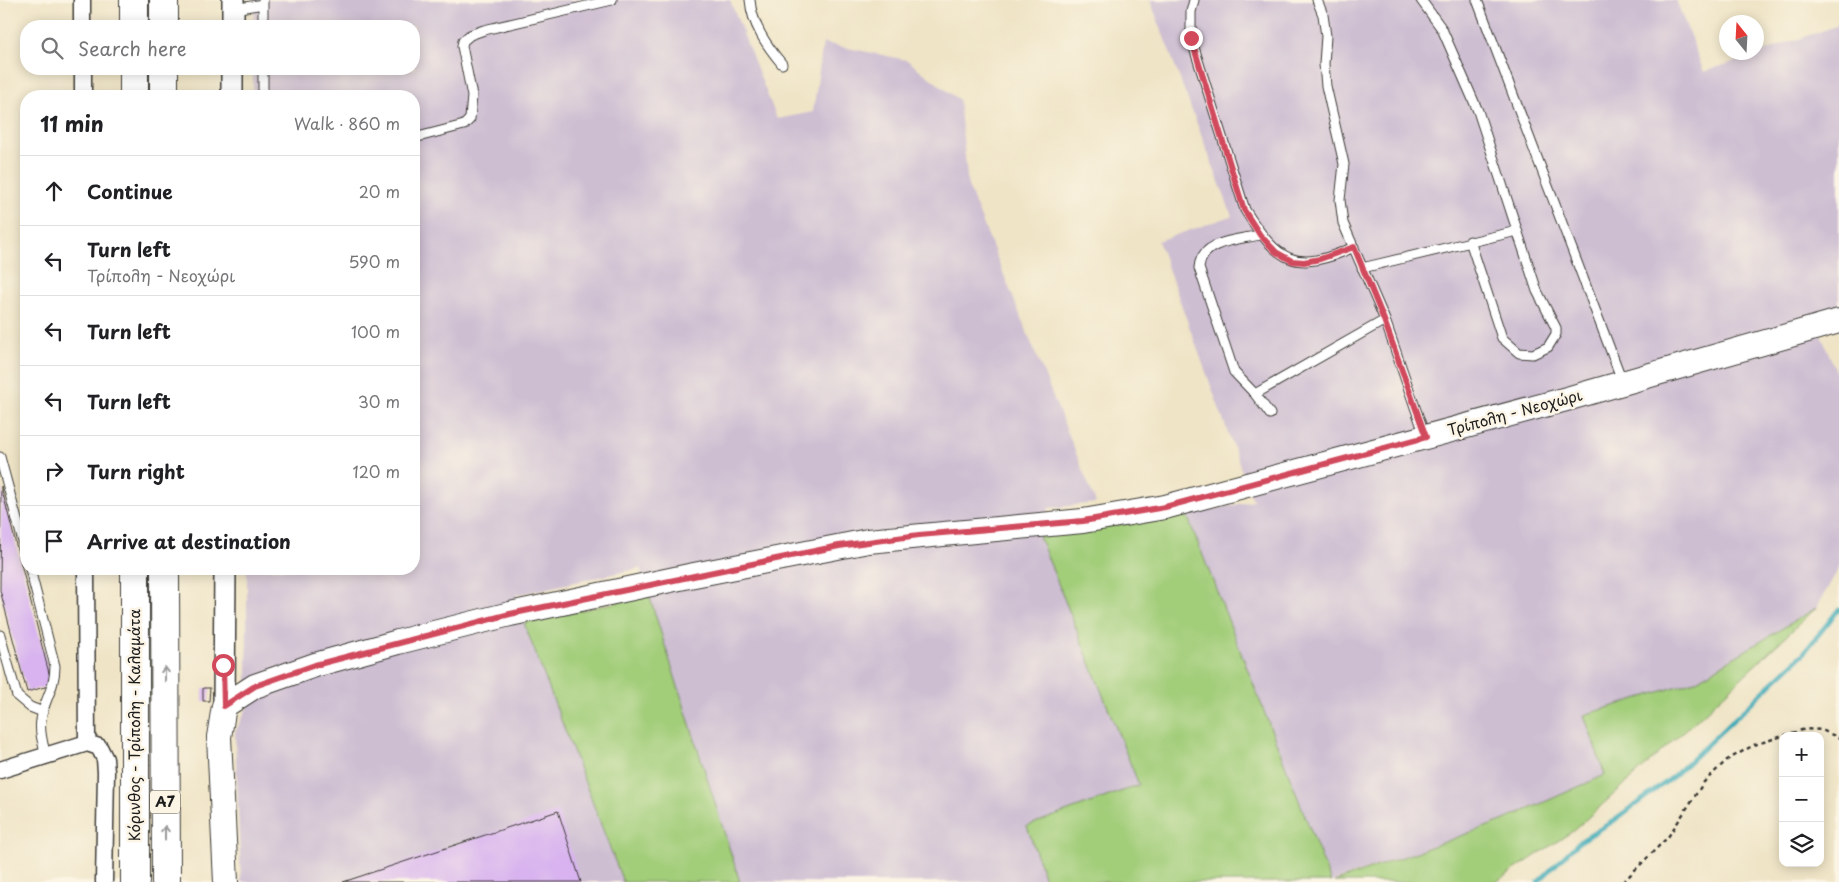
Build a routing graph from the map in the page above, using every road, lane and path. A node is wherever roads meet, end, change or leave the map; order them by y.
1 (82, 0) edge
2 (134, 0) edge
3 (164, 0) edge
4 (612, 0) edge
5 (750, 0) edge
6 (1194, 0) edge
7 (1317, 0) edge
8 (1421, 0) edge
9 (1477, 0) edge
10 (263, 2) edge
11 (233, 12) edge
12 (82, 20) edge
13 (134, 20) edge
14 (164, 20) edge
15 (263, 20) edge
16 (782, 64) dead end
17 (83, 75) edge
18 (134, 75) edge
19 (164, 75) edge
20 (232, 75) edge
21 (263, 75) edge
22 (83, 90) edge
23 (134, 90) edge
24 (164, 90) edge
25 (232, 90) edge
26 (263, 90) edge
27 (420, 137) edge
28 (1517, 231) junction
29 (1260, 235) junction
30 (1470, 241) junction
31 (1354, 247) junction
32 (1362, 268) junction
33 (1384, 320) junction
34 (1839, 321) edge
35 (1623, 383) junction
36 (1255, 394) junction
37 (1270, 414) dead end
38 (1426, 437) junction
39 (0, 457) edge
40 (20, 531) edge
41 (32, 575) edge
42 (86, 575) edge
43 (135, 575) edge
44 (165, 575) edge
45 (225, 575) edge
46 (0, 635) edge
47 (224, 706) junction
48 (43, 712) junction
49 (1839, 738) edge
50 (87, 743) junction
51 (46, 756) junction
52 (0, 770) edge
53 (104, 882) edge
54 (135, 882) edge
55 (166, 882) edge
56 (226, 882) edge
57 (1623, 882) edge

1 - 12 street
2 - 13 highway
3 - 14 highway
4 - 27 lane
5 - 16 lane
6 - 29 lane
7 - 31 lane
8 - 28 lane
9 - 35 lane
10 - 11 lane
10 - 15 lane
17 - 22 street
18 - 23 highway
19 - 24 highway
20 - 25 street
21 - 26 lane
28 - 30 lane
28 - 30 lane
29 - 31 lane
29 - 36 lane
30 - 32 lane
31 - 32 lane
32 - 33 lane
33 - 36 lane
33 - 38 lane
34 - 35 main road, Τρίπολη - Νεοχώρι
35 - 38 main road, Τρίπολη - Νεοχώρι
36 - 37 lane
38 - 47 main road, Τρίπολη - Νεοχώρι
39 - 40 lane
41 - 48 lane
42 - 50 street
43 - 54 highway, Κόρινθος - Τρίπολη - Καλαμάτα / Α7
55 -> 44 highway, Κόρινθος - Τρίπολη - Καλαμάτα / Α7
45 - 47 street
46 - 48 lane
47 - 56 main road
48 - 51 lane
49 - 57 path
50 - 51 street
50 - 53 street
51 - 52 street

